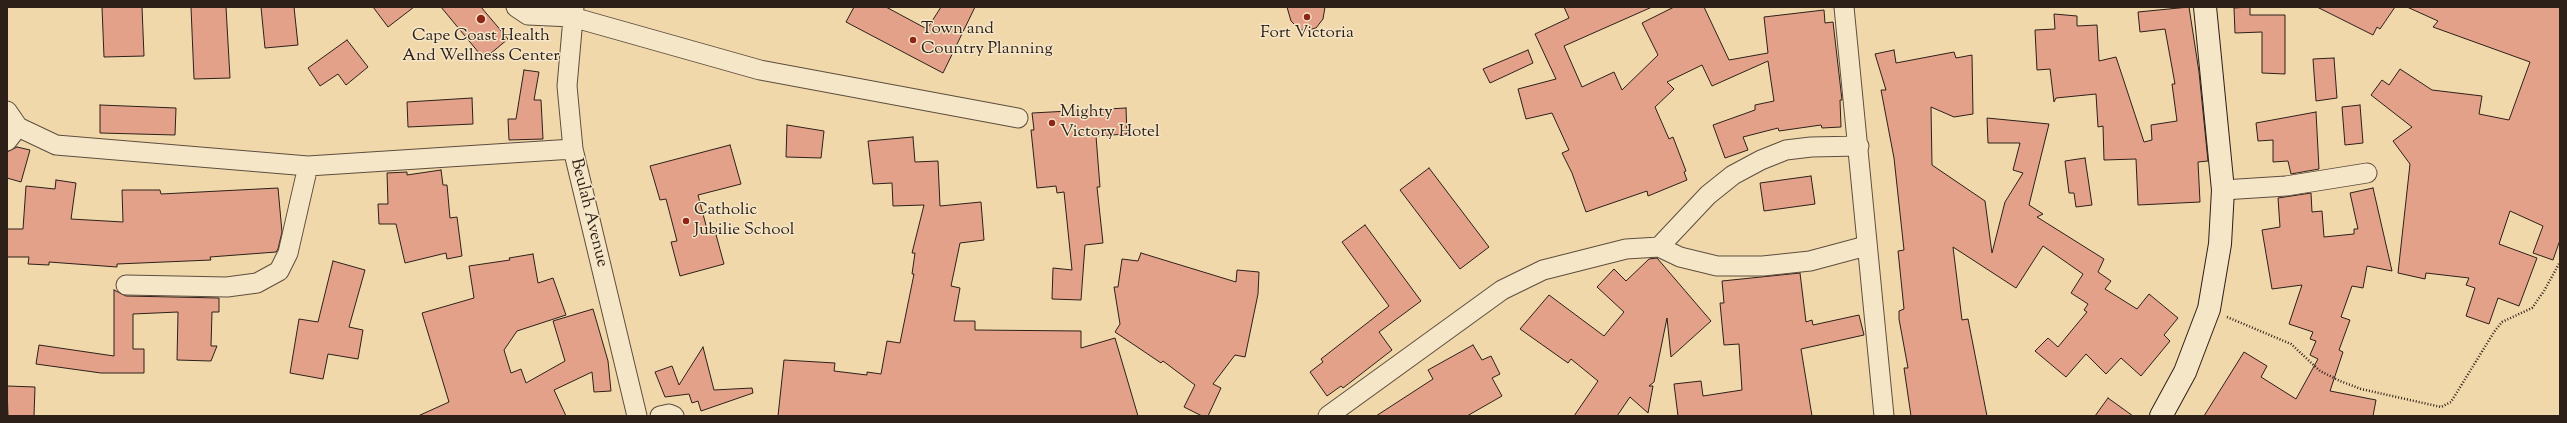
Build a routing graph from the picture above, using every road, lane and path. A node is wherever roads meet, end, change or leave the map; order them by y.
1 (516, 7) edge
2 (1844, 7) edge
3 (2205, 7) edge
4 (573, 12) edge
5 (7, 111) edge
6 (1018, 118) dead end
7 (13, 134) edge
8 (1859, 146) junction
9 (573, 149) junction
10 (308, 166) junction
11 (2368, 173) dead end
12 (2223, 190) junction
13 (1866, 246) junction
14 (1659, 247) junction
15 (2560, 262) edge
16 (126, 285) dead end
17 (2209, 309) junction
18 (637, 416) edge
19 (660, 416) edge
20 (674, 416) edge
21 (1328, 416) edge
22 (1884, 416) edge
23 (2161, 416) edge

1 - 4 street
2 - 8 street
3 - 12 street
4 - 6 street
4 - 9 street, Beulah Avenue
5 - 7 street
7 - 10 street
8 - 13 street
8 - 14 street
9 - 10 street
9 - 18 street, Beulah Avenue
10 - 16 street
11 - 12 street
12 - 17 street
13 - 14 street
13 - 22 street
14 - 21 street
15 - 17 path
17 - 23 street
19 - 20 street

